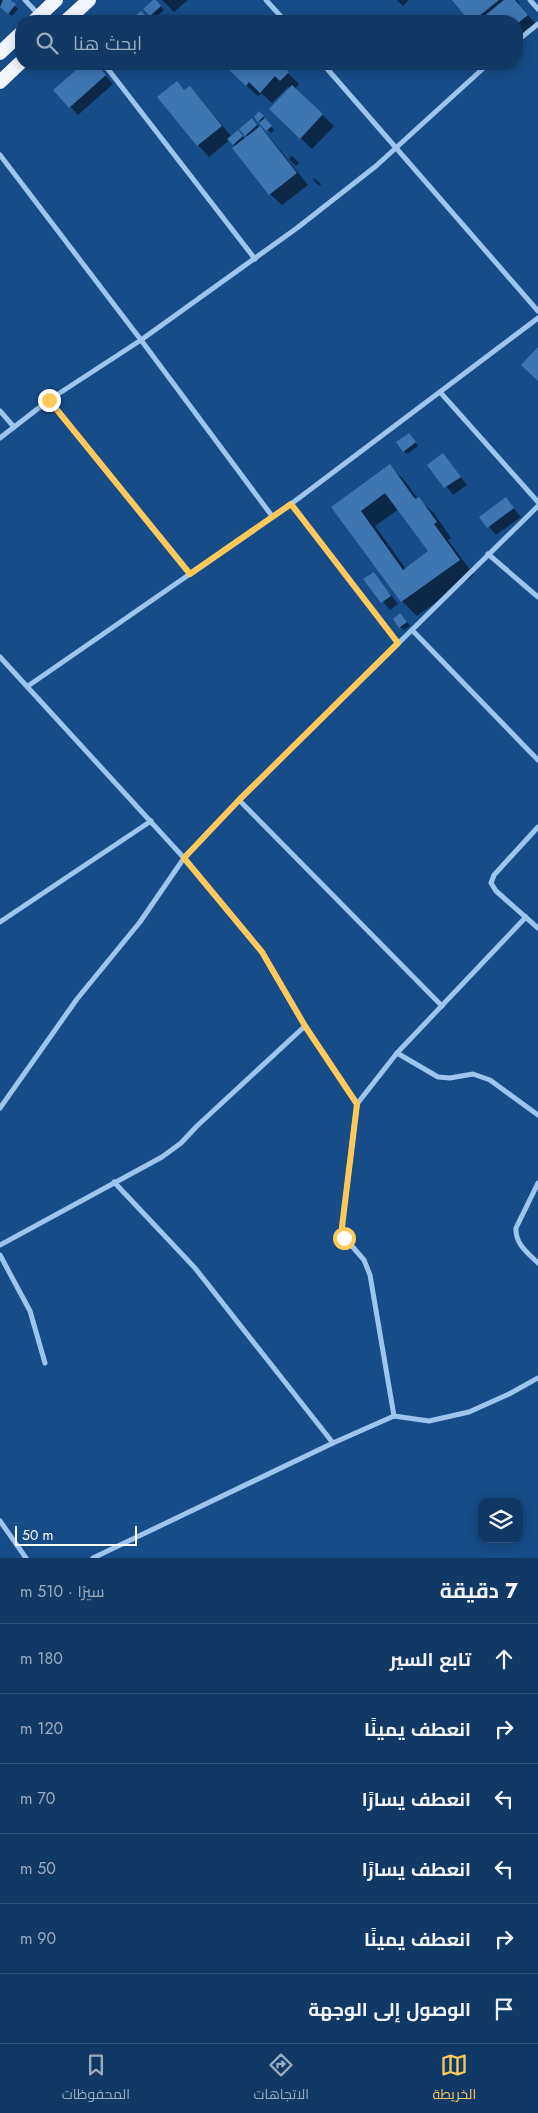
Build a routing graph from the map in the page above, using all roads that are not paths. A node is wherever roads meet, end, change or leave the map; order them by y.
1 (25, 0) edge
2 (56, 0) edge
3 (88, 0) edge
4 (266, 0) edge
5 (530, 0) edge
6 (538, 9) edge
7 (35, 15) edge
8 (40, 15) edge
9 (74, 15) edge
10 (280, 15) edge
11 (538, 24) edge
12 (523, 35) edge
13 (15, 39) edge
14 (0, 53) edge
15 (15, 68) edge
16 (109, 70) edge
17 (328, 70) edge
18 (481, 70) edge
19 (0, 82) edge
20 (397, 147) junction
21 (0, 155) edge
22 (255, 259) junction
23 (538, 311) edge
24 (538, 318) edge
25 (141, 340) junction
26 (440, 392) junction
27 (49, 400) junction
28 (0, 411) edge
29 (14, 427) junction
30 (0, 438) edge
31 (538, 502) edge
32 (291, 504) junction
33 (538, 506) edge
34 (272, 516) junction
35 (488, 554) junction
36 (190, 574) junction
37 (538, 597) edge
38 (412, 630) junction
39 (398, 643) junction
40 (0, 658) edge
41 (28, 686) junction
42 (538, 760) edge
43 (239, 800) junction
44 (151, 821) junction
45 (538, 827) edge
46 (184, 858) junction
47 (526, 917) junction
48 (0, 922) edge
49 (538, 928) edge
50 (442, 1006) junction
51 (305, 1026) junction
52 (396, 1053) junction
53 (357, 1104) junction
54 (0, 1108) edge
55 (538, 1115) edge
56 (114, 1182) junction
57 (538, 1183) edge
58 (0, 1245) edge
59 (1, 1259) edge
60 (538, 1263) edge
61 (45, 1363) dead end
62 (538, 1378) edge
63 (394, 1416) junction
64 (333, 1443) junction
65 (0, 1521) edge
66 (26, 1558) edge
67 (93, 1558) edge

1 - 7 street
2 - 8 highway
3 - 9 highway
4 - 10 street
5 - 6 street
11 - 12 street
13 - 14 highway
15 - 19 highway
16 - 22 street
17 - 20 street
18 - 20 street
20 - 22 street
20 - 23 street
21 - 25 street
22 - 25 street
24 - 26 street
25 - 27 street
25 - 34 street
26 - 31 street
26 - 32 street
27 - 29 street
27 - 36 street
28 - 29 street
29 - 30 street
32 - 34 street
32 - 39 street
33 - 35 street
34 - 36 street
35 - 37 street
35 - 38 street
36 - 41 street
38 - 39 street
38 - 42 street
39 - 43 street
40 - 41 street
41 - 44 street
43 - 46 street
43 - 50 street
44 - 46 street
44 - 48 street
45 - 47 street
46 - 51 street
46 - 54 street
47 - 49 street
47 - 50 street
50 - 52 street
51 - 53 street
51 - 56 street
52 - 53 street
52 - 55 street
53 - 63 street
56 - 58 street
56 - 64 street
57 - 60 street
59 - 61 street
62 - 63 street
63 - 64 street
64 - 67 street
65 - 66 street

